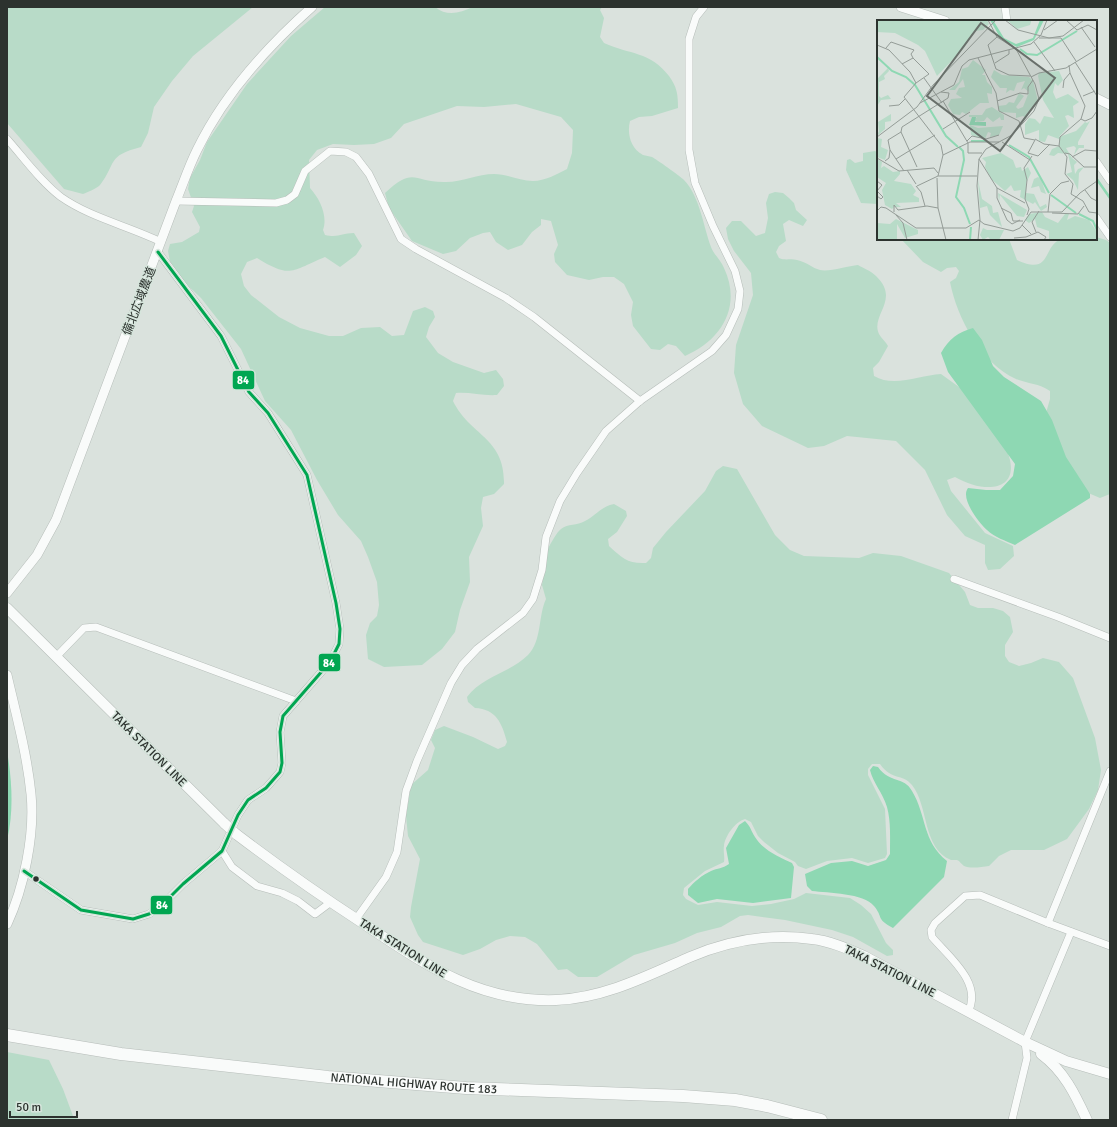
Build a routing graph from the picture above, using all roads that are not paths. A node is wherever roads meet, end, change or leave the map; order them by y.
1 (312, 7) edge
2 (704, 7) edge
3 (900, 7) edge
4 (1005, 7) edge
5 (942, 20) edge
6 (1007, 20) edge
7 (1097, 98) edge
8 (1110, 105) edge
9 (7, 139) edge
10 (1097, 163) edge
11 (1110, 181) edge
12 (176, 201) junction
13 (1097, 218) edge
14 (1110, 237) edge
15 (161, 242) junction
16 (158, 252) junction
17 (640, 401) junction
18 (954, 579) dead end
19 (7, 593) edge
20 (7, 608) edge
21 (1110, 638) edge
22 (56, 658) junction
23 (7, 675) edge
24 (296, 701) junction
25 (1110, 771) edge
26 (222, 852) junction
27 (24, 871) junction
28 (331, 902) junction
29 (356, 919) junction
30 (1048, 923) junction
31 (7, 924) edge
32 (1071, 932) junction
33 (1110, 946) edge
34 (968, 1012) junction
35 (7, 1035) edge
36 (1025, 1042) junction
37 (1110, 1074) edge
38 (821, 1120) edge
39 (1012, 1120) edge
40 (1087, 1120) edge

1 - 12 street, 備北広域農道
2 - 17 street
3 - 5 street
4 - 6 street
7 - 8 street
9 - 15 street
10 - 11 street
12 - 15 street, 備北広域農道
12 - 17 street
13 - 14 street
15 - 16 street, 備北広域農道
16 - 19 street, 備北広域農道
16 - 24 street
17 - 29 street
18 - 21 street
20 - 22 main road, TAKA STATION LINE
22 - 24 street
22 - 28 main road, TAKA STATION LINE, bridge
23 - 27 street
24 - 26 street
25 - 30 street
26 - 27 street
26 - 28 street
27 - 31 street
28 - 29 main road, TAKA STATION LINE
29 - 34 main road, TAKA STATION LINE
30 - 32 street
30 - 34 street
32 - 33 street
32 - 36 street
34 - 36 main road, TAKA STATION LINE
35 - 38 highway, NATIONAL HIGHWAY ROUTE 183
36 - 37 main road, TAKA STATION LINE
36 - 39 street
36 - 40 main road, TAKA STATION LINE

